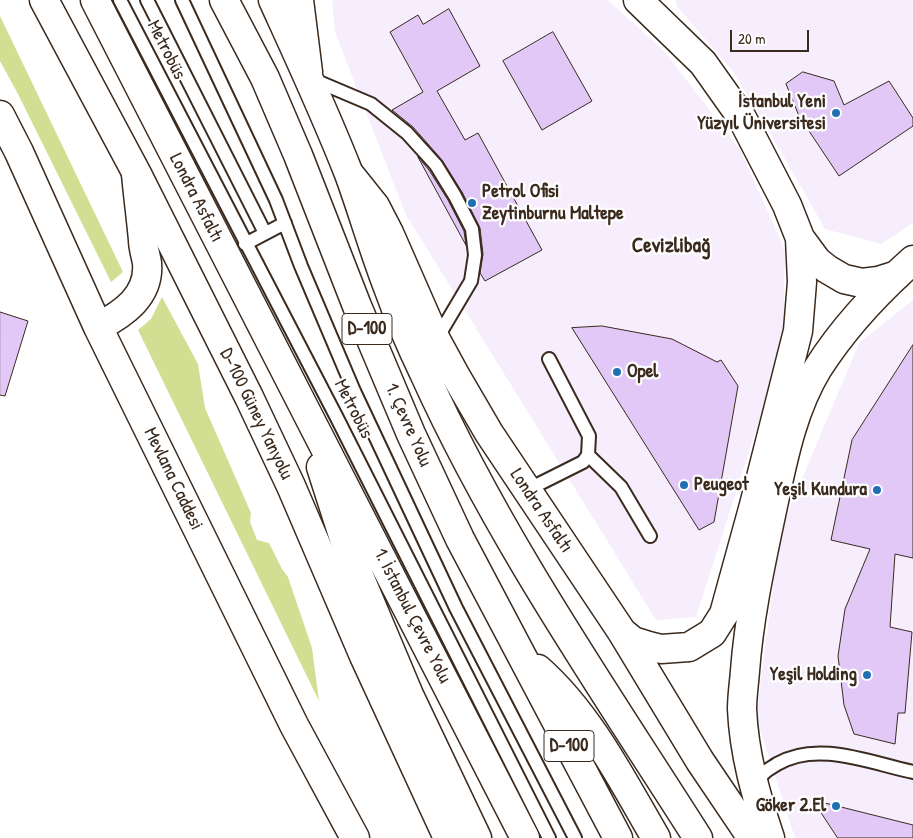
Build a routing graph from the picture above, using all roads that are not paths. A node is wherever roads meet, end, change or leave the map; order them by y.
1 (44, 0) edge
2 (95, 0) edge
3 (120, 0) edge
4 (147, 0) edge
5 (182, 0) edge
6 (224, 0) edge
7 (273, 0) edge
8 (299, 0) edge
9 (638, 0) edge
10 (309, 78) junction
11 (0, 115) edge
12 (136, 172) junction
13 (349, 174) junction
14 (285, 223) junction
15 (265, 233) junction
16 (800, 238) junction
17 (245, 244) junction
18 (905, 267) edge
19 (98, 327) junction
20 (436, 340) junction
21 (549, 359) dead end
22 (298, 394) junction
23 (588, 455) junction
24 (527, 490) junction
25 (650, 536) dead end
26 (622, 632) junction
27 (520, 653) junction
28 (913, 772) edge
29 (754, 788) junction
30 (573, 834) edge
31 (355, 838) edge
32 (448, 838) edge
33 (477, 838) edge
34 (525, 838) edge
35 (549, 838) edge
36 (618, 838) edge
37 (656, 838) edge
38 (698, 838) edge
39 (752, 838) edge
40 (770, 838) edge

1 - 12 main road, D-100 Güney Yanyolu
2 - 22 main road, Londra Asfaltı
3 - 17 lane, Metrobüs
4 - 15 lane
5 - 14 lane
6 - 27 main road, 1. Çevre Yolu / D-100
7 - 10 main road
8 - 10 main road
9 - 16 main road
10 - 13 main road
10 - 20 lane
11 - 19 main road, Mevlana Caddesi
12 - 19 main road
12 - 32 main road, D-100 Güney Yanyolu
13 - 20 main road, Londra Asfaltı
13 - 38 main road
14 - 15 lane
14 - 30 lane
15 - 17 lane
16 - 18 main road
16 - 26 main road
17 - 35 lane, Metrobüs
18 - 29 main road
19 - 31 main road, Mevlana Caddesi
20 - 24 main road, Londra Asfaltı
21 - 23 lane
22 - 33 main road
22 - 34 main road, 1. İstanbul Çevre Yolu
23 - 24 lane
23 - 25 lane
24 - 26 main road, Londra Asfaltı
26 - 39 main road, Londra Asfaltı
27 - 36 main road, 1. Çevre Yolu / D-100
27 - 37 main road
28 - 29 lane
29 - 40 main road

